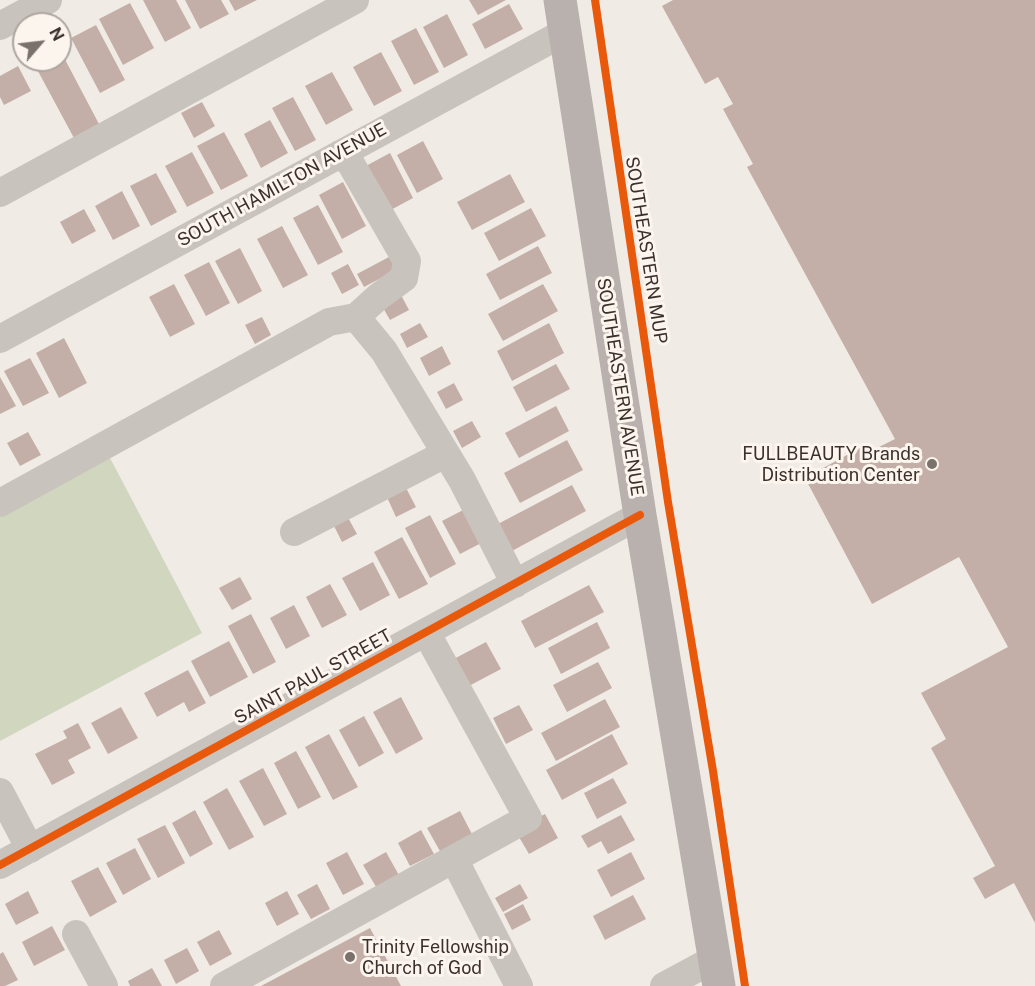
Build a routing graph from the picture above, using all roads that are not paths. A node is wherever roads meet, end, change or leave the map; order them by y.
1 (48, 0) edge
2 (355, 0) edge
3 (562, 16) edge
4 (0, 26) edge
5 (340, 154) junction
6 (0, 193) edge
7 (356, 318) junction
8 (0, 339) edge
9 (446, 454) junction
10 (0, 503) edge
11 (640, 515) junction
12 (294, 532) dead end
13 (515, 584) junction
14 (426, 632) junction
15 (0, 792) edge
16 (30, 849) junction
17 (454, 858) junction
18 (0, 865) edge
19 (76, 934) dead end
20 (717, 972) edge
21 (104, 986) edge
22 (224, 986) edge
23 (519, 986) edge
24 (664, 986) edge

1 - 4 street
2 - 6 street
3 - 5 street, SOUTH HAMILTON AVENUE
3 - 11 main road, SOUTHEASTERN AVENUE
5 - 7 street
5 - 8 street, SOUTH HAMILTON AVENUE
7 - 9 street
7 - 10 street
9 - 12 street
9 - 13 street
11 - 13 street, SAINT PAUL STREET
11 - 20 main road, SOUTHEASTERN AVENUE
13 - 14 street, SAINT PAUL STREET
14 - 16 street, SAINT PAUL STREET
14 - 17 street
15 - 16 street
16 - 18 street, SAINT PAUL STREET
17 - 22 street
17 - 23 street
19 - 21 street
20 - 24 street

